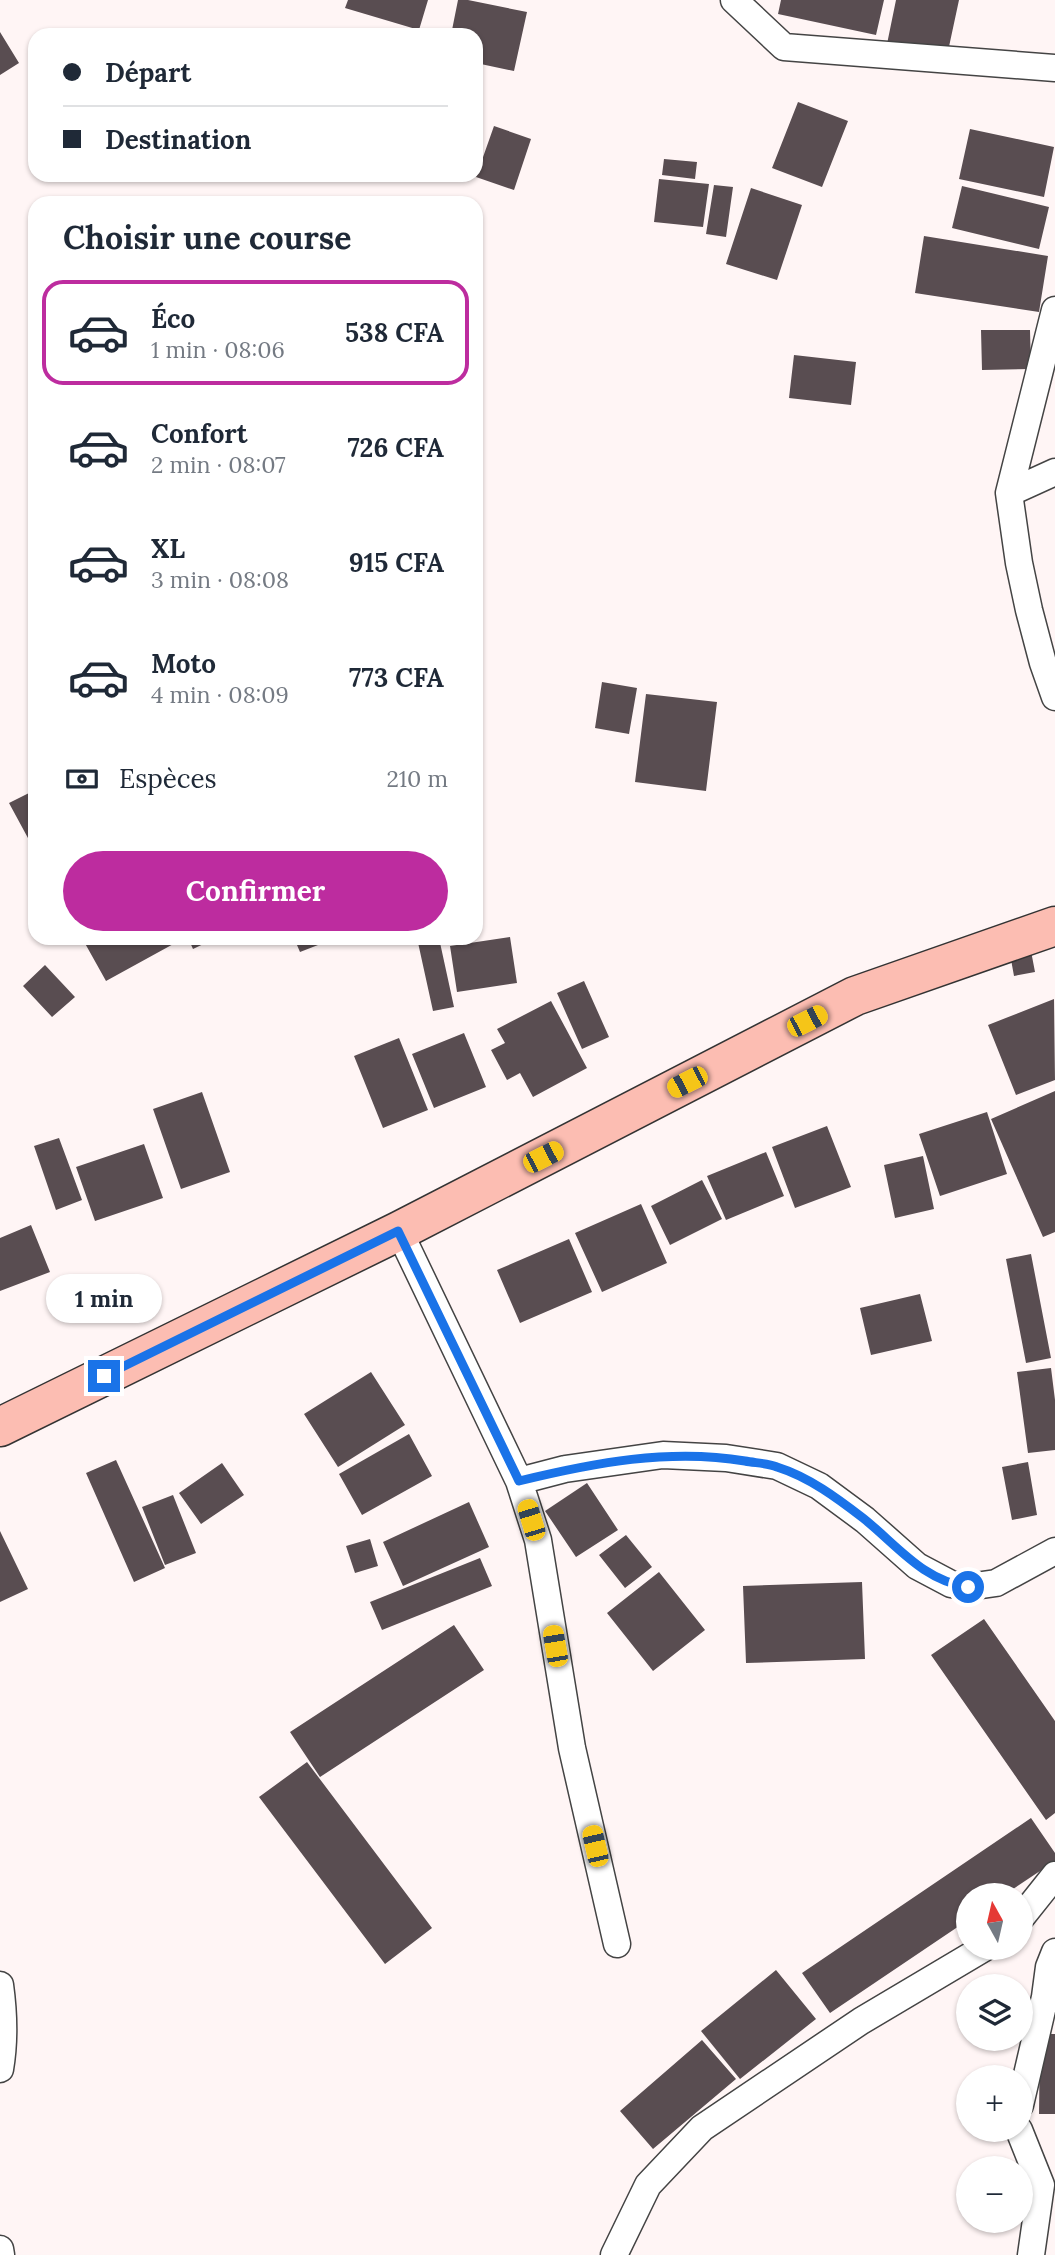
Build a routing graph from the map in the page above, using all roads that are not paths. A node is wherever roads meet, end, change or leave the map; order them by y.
1 (734, 0) edge
2 (1055, 68) edge
3 (1055, 310) edge
4 (1055, 472) edge
5 (1009, 493) junction
6 (1055, 697) edge
7 (1055, 926) edge
8 (398, 1231) junction
9 (2, 1420) edge
10 (519, 1481) junction
11 (1055, 1551) edge
12 (1055, 1875) edge
13 (1033, 1903) edge
14 (617, 1944) dead end
15 (1055, 1952) edge
16 (964, 1960) edge
17 (0, 1985) edge
18 (1029, 2065) edge
19 (0, 2069) edge
20 (1024, 2142) edge
21 (0, 2249) edge
22 (1, 2255) edge
23 (614, 2255) edge
24 (1031, 2255) edge

1 - 2 street
3 - 5 street
4 - 5 street
5 - 6 street
7 - 8 main road
8 - 9 main road
8 - 10 street
10 - 11 street
10 - 14 street
12 - 13 street
15 - 18 street
16 - 23 street
17 - 19 street
20 - 24 street
21 - 22 street

